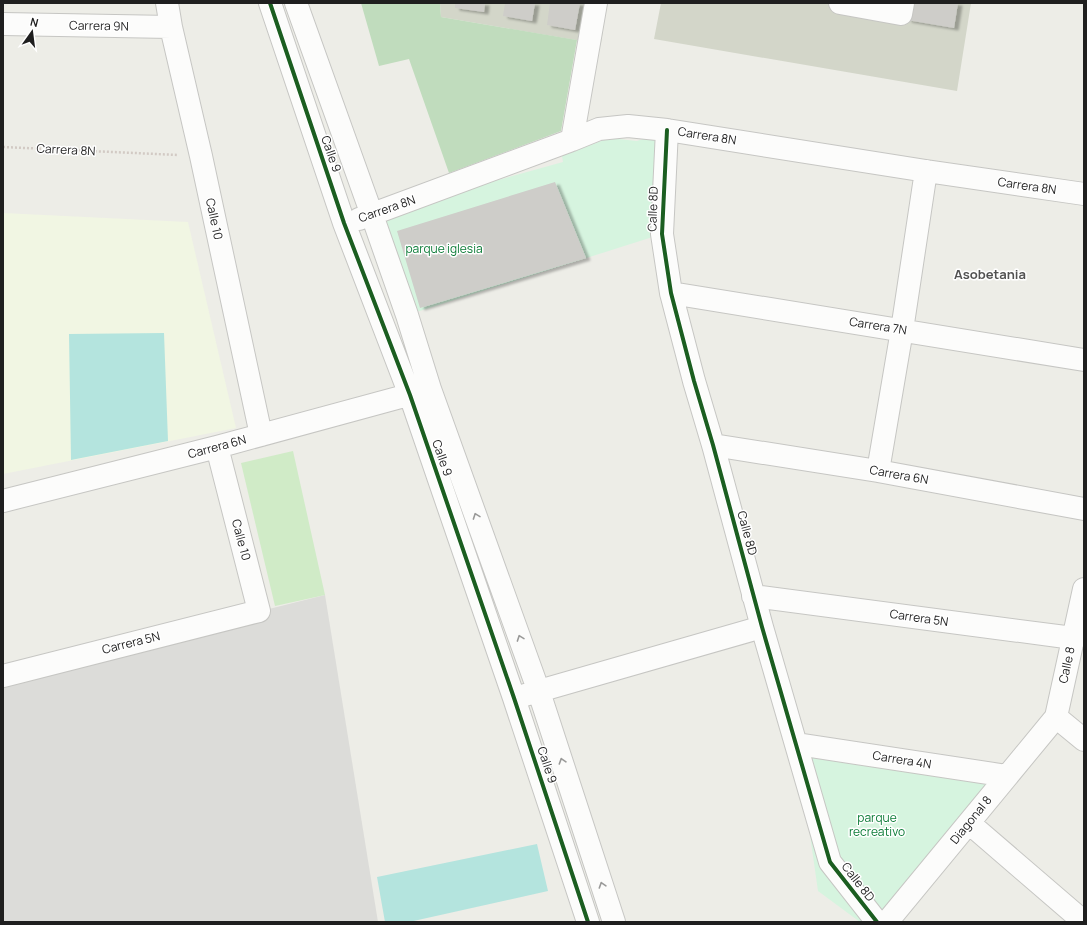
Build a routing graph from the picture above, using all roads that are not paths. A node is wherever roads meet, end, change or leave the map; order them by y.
1 (168, 3) edge
2 (270, 3) edge
3 (296, 3) edge
4 (596, 3) edge
5 (840, 3) edge
6 (902, 8) edge
7 (3, 24) edge
8 (171, 27) junction
9 (667, 130) junction
10 (572, 140) junction
11 (926, 171) junction
12 (1084, 194) edge
13 (372, 215) junction
14 (344, 223) junction
15 (671, 293) junction
16 (902, 330) junction
17 (1084, 360) edge
18 (430, 389) junction
19 (410, 395) junction
20 (261, 435) junction
21 (713, 445) junction
22 (217, 447) junction
23 (878, 471) junction
24 (3, 501) edge
25 (1084, 509) edge
26 (1084, 589) edge
27 (753, 596) junction
28 (259, 611) joint
29 (762, 627) junction
30 (1078, 636) edge
31 (3, 676) edge
32 (539, 692) junction
33 (514, 698) junction
34 (1056, 718) junction
35 (1084, 740) edge
36 (797, 744) junction
37 (1007, 776) junction
38 (969, 824) junction
39 (588, 922) edge
40 (614, 922) edge
41 (877, 922) edge
42 (887, 922) edge
43 (1084, 922) edge

1 - 8 street, Calle 10
2 - 14 street, Calle 9
3 - 13 street, Calle 9
4 - 10 street
5 - 6 street
7 - 8 street, Carrera 9N
8 - 20 street, Calle 10
9 - 10 street, Carrera 8N
9 - 11 street, Carrera 8N
9 - 15 street, Calle 8D
10 - 13 street, Carrera 8N
11 - 12 street, Carrera 8N
11 - 16 street
13 - 14 street, Carrera 8N
13 - 18 street, Calle 9
14 - 19 street, Calle 9
15 - 16 street, Carrera 7N
15 - 21 street, Calle 8D
16 - 17 street, Carrera 7N
16 - 23 street
18 - 19 street, Carrera 6N
32 -> 18 street, Calle 9
19 - 20 street, Carrera 6N
19 - 33 street, Calle 9
20 - 22 street, Carrera 6N
21 - 23 street, Carrera 6N
21 - 27 street, Calle 8D
22 - 24 street, Carrera 6N
22 - 28 street, Calle 10
23 - 25 street, Carrera 6N
26 - 30 street, Calle 8
27 - 29 street, Calle 8D
27 - 30 street, Carrera 5N
28 - 31 street, Carrera 5N
29 - 32 street
29 - 36 street, Calle 8D
30 - 34 street, Calle 8
32 - 33 street
40 -> 32 street, Calle 9
33 - 39 street, Calle 9
34 - 35 street
34 - 37 street, Diagonal 8
36 - 37 street, Carrera 4N
36 - 41 street, Calle 8D
37 - 38 street, Diagonal 8
38 - 42 street, Diagonal 8
38 - 43 street

